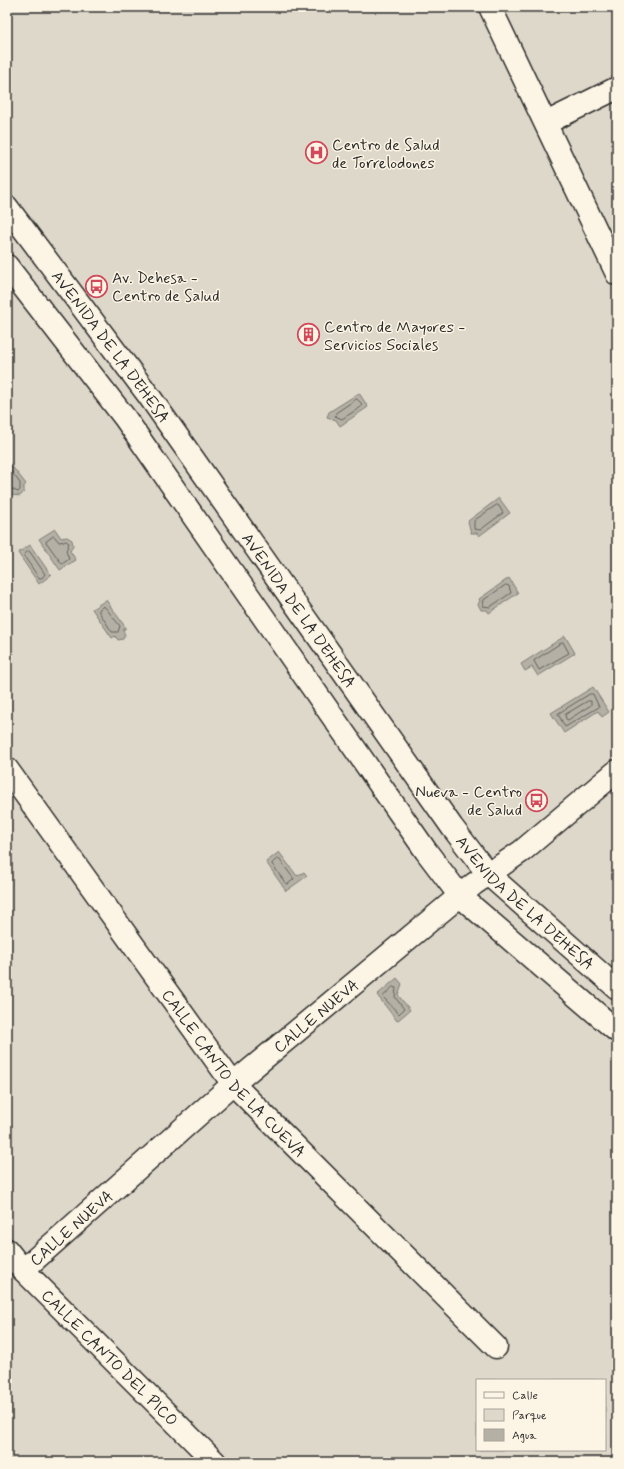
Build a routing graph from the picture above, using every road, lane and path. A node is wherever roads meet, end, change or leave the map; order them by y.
1 (490, 7) edge
2 (617, 88) edge
3 (546, 124) junction
4 (7, 207) edge
5 (7, 266) edge
6 (617, 274) edge
7 (7, 769) edge
8 (617, 771) edge
9 (488, 874) junction
10 (460, 896) junction
11 (617, 988) edge
12 (617, 1031) edge
13 (233, 1084) junction
14 (7, 1250) edge
15 (22, 1270) junction
16 (496, 1347) dead end
17 (215, 1462) edge

1 - 3 street
2 - 3 street
3 - 6 street
4 - 9 street, AVENIDA DE LA DEHESA
5 - 10 street, AVENIDA DE LA DEHESA
7 - 13 street, CALLE CANTO DE LA CUEVA
8 - 9 street, CALLE NUEVA
9 - 10 street, CALLE NUEVA
9 - 11 street, AVENIDA DE LA DEHESA
10 - 12 street, AVENIDA DE LA DEHESA
10 - 13 street, CALLE NUEVA
13 - 15 street, CALLE NUEVA
13 - 16 street, CALLE CANTO DE LA CUEVA
14 - 15 street, CALLE CANTO DEL PICO
15 - 17 street, CALLE CANTO DEL PICO

